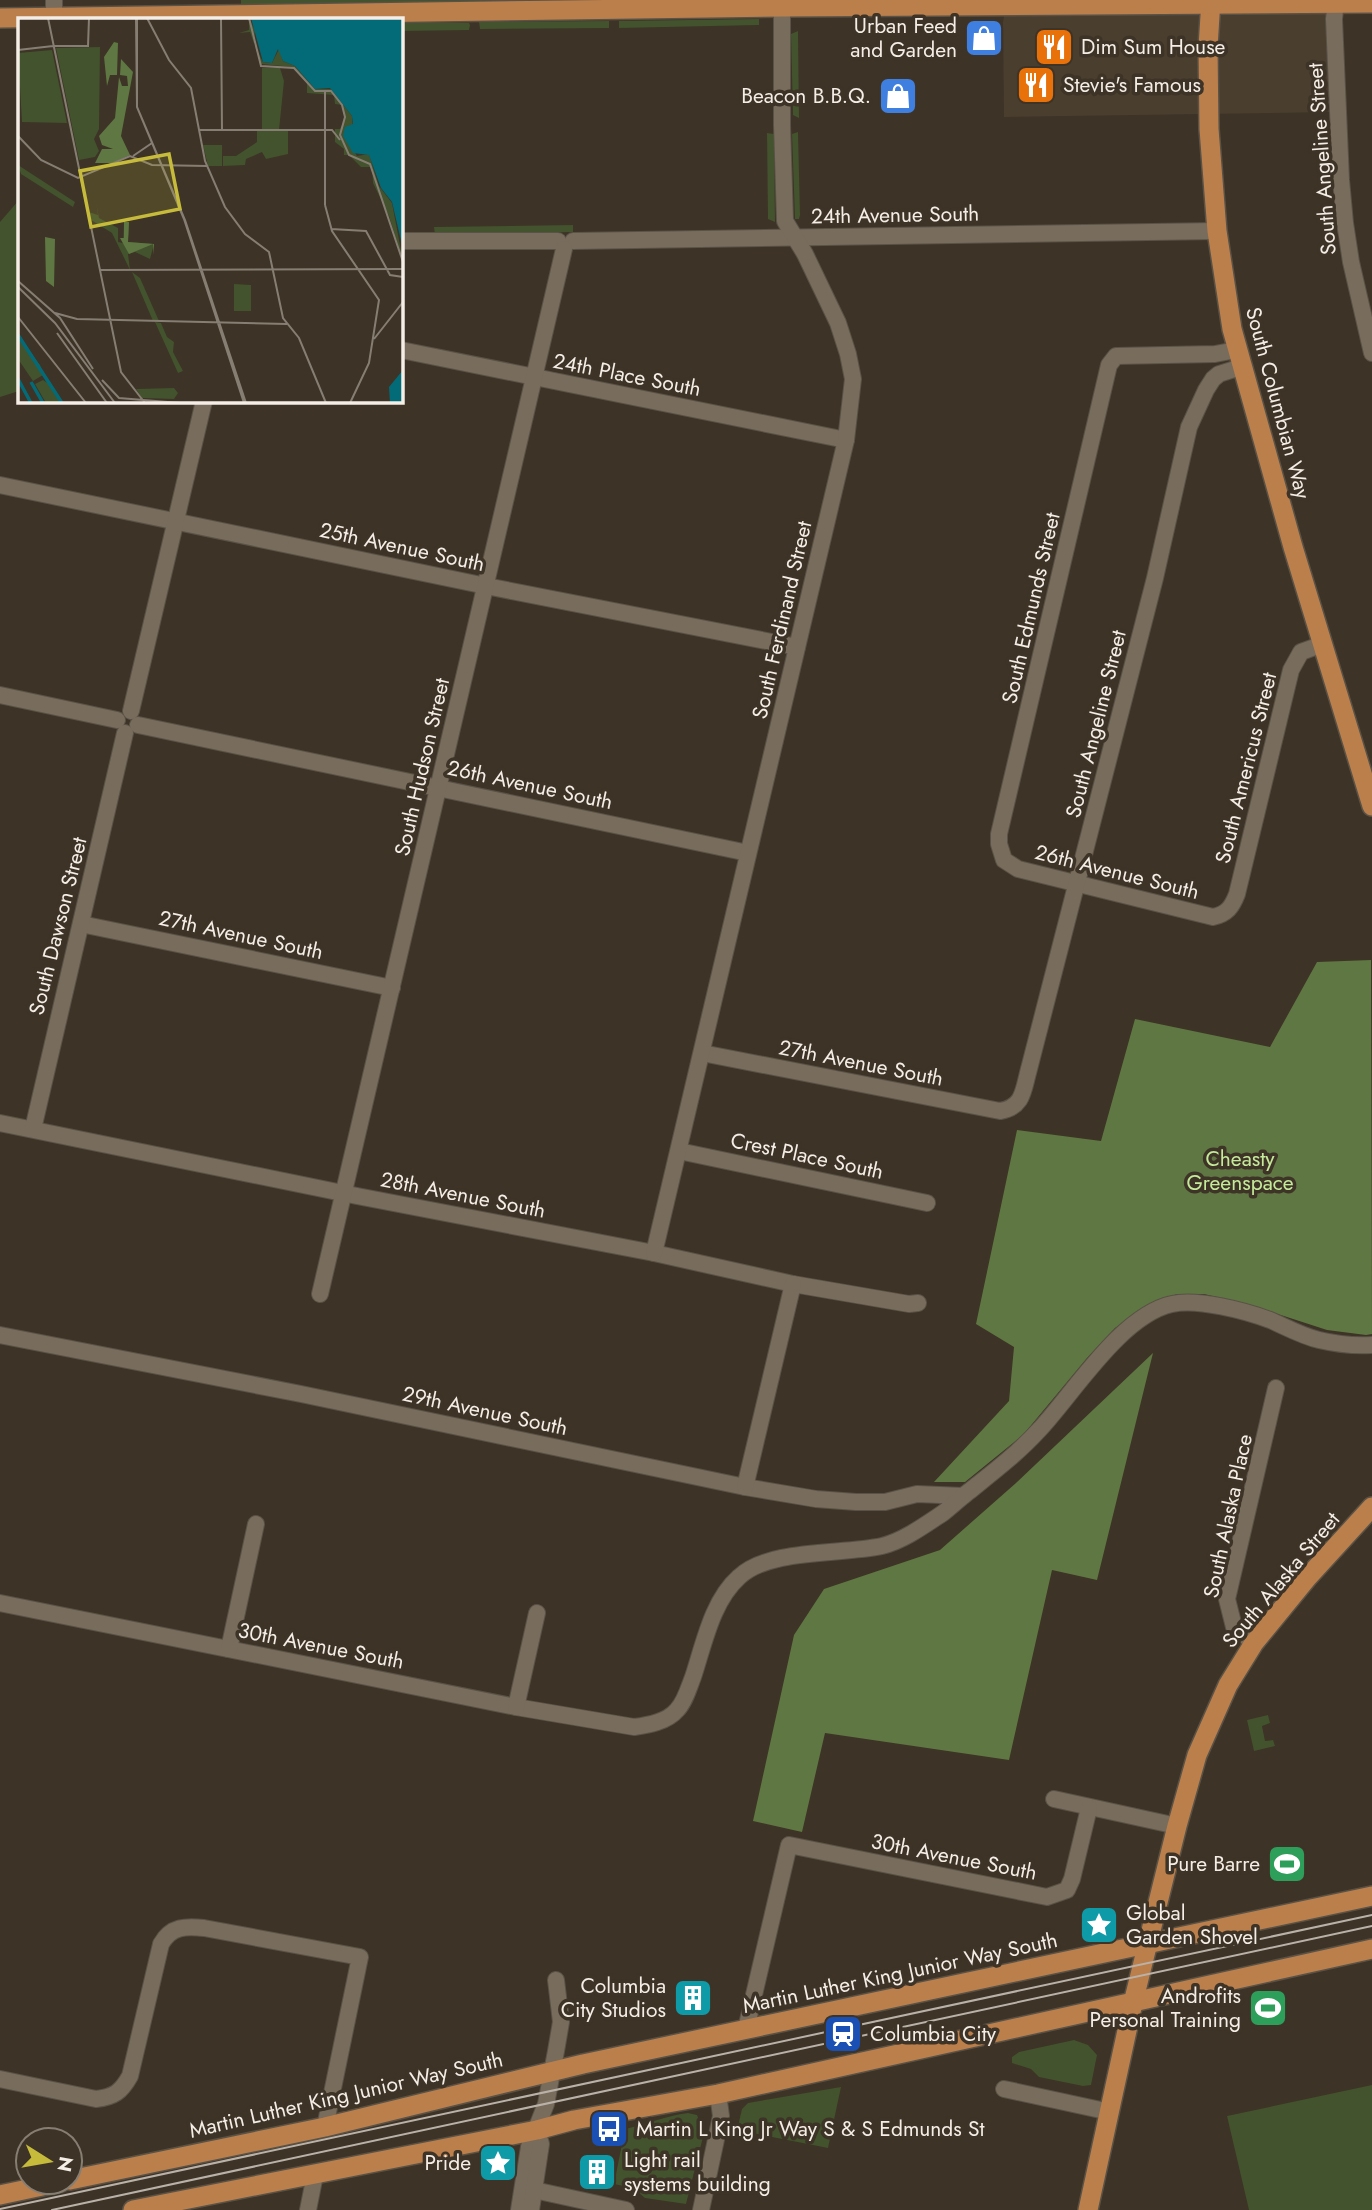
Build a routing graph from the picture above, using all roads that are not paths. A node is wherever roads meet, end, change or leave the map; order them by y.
1 (1211, 2) edge
2 (1336, 2) edge
3 (1372, 3) edge
4 (782, 4) edge
5 (626, 5) edge
6 (54, 9) edge
7 (225, 12) edge
8 (0, 18) edge
9 (1217, 231) junction
10 (794, 237) junction
11 (402, 242) edge
12 (565, 244) junction
13 (402, 350) edge
14 (1372, 353) edge
15 (1239, 359) junction
16 (535, 378) junction
17 (204, 402) edge
18 (846, 440) junction
19 (0, 485) edge
20 (175, 521) junction
21 (486, 586) junction
22 (1323, 644) junction
23 (797, 647) junction
24 (0, 695) edge
25 (128, 722) junction
26 (438, 788) junction
27 (1372, 806) edge
28 (748, 853) junction
29 (1004, 860) joint
30 (1077, 885) junction
31 (1223, 915) joint
32 (81, 924) junction
33 (392, 988) junction
34 (702, 1053) junction
35 (1012, 1109) joint
36 (0, 1123) edge
37 (33, 1129) junction
38 (679, 1151) junction
39 (345, 1193) junction
40 (927, 1203) dead end
41 (654, 1253) junction
42 (793, 1284) junction
43 (320, 1294) dead end
44 (918, 1303) dead end
45 (0, 1335) edge
46 (1372, 1345) edge
47 (1276, 1388) dead end
48 (745, 1487) junction
49 (963, 1496) junction
50 (1372, 1507) edge
51 (256, 1524) dead end
52 (0, 1603) edge
53 (537, 1614) dead end
54 (1254, 1643) junction
55 (229, 1649) junction
56 (516, 1707) junction
57 (1054, 1799) dead end
58 (1089, 1808) junction
59 (1177, 1826) junction
60 (1372, 1896) edge
61 (1148, 1942) junction
62 (1372, 1950) edge
63 (556, 1980) dead end
64 (1133, 2003) junction
65 (746, 2029) junction
66 (552, 2071) junction
67 (0, 2079) edge
68 (1004, 2089) dead end
69 (718, 2094) junction
70 (1110, 2112) junction
71 (325, 2127) junction
72 (537, 2130) junction
73 (315, 2175) junction
74 (84, 2177) edge
75 (534, 2190) junction
76 (133, 2210) edge
77 (308, 2210) edge
78 (519, 2210) edge
79 (530, 2210) edge
80 (626, 2210) edge
81 (701, 2210) edge
82 (1088, 2210) edge

1 - 2 main road
1 - 4 main road
1 - 9 main road, South Columbian Way
2 - 3 main road
2 - 14 street, South Angeline Street
4 - 5 main road
4 - 10 street, South Ferdinand Street
5 - 7 main road
6 - 7 main road
6 - 8 main road
9 - 10 street, 24th Avenue South
9 - 15 main road, South Columbian Way
10 - 12 street, 24th Avenue South
10 - 18 street, South Ferdinand Street
11 - 12 street, 24th Avenue South
12 - 16 street, South Hudson Street
13 - 16 street, 24th Place South
15 - 22 main road, South Columbian Way
15 - 29 street, South Edmunds Street
15 - 30 street, South Angeline Street
16 - 18 street, 24th Place South
16 - 21 street, South Hudson Street
17 - 20 street, South Dawson Street
18 - 23 street, South Ferdinand Street
19 - 20 street, 25th Avenue South
20 - 21 street, 25th Avenue South
20 - 25 street, South Dawson Street
21 - 23 street, 25th Avenue South
21 - 26 street, South Hudson Street
22 - 27 main road, South Columbian Way
22 - 31 street, South Americus Street
23 - 28 street, South Ferdinand Street
24 - 25 street, 26th Avenue South
25 - 26 street, 26th Avenue South
25 - 32 street, South Dawson Street
26 - 28 street, 26th Avenue South
26 - 33 street, South Hudson Street
28 - 34 street, South Ferdinand Street
29 - 30 street, 26th Avenue South
30 - 31 street, 26th Avenue South
30 - 35 street, South Angeline Street
32 - 33 street, 27th Avenue South
32 - 37 street, South Dawson Street
33 - 39 street, South Hudson Street
34 - 35 street, 27th Avenue South
34 - 38 street, South Ferdinand Street
36 - 37 street, 28th Avenue South
37 - 39 street, 28th Avenue South
38 - 40 street, Crest Place South
38 - 41 street, South Ferdinand Street
39 - 41 street, 28th Avenue South
39 - 43 street, South Hudson Street
41 - 42 street, 28th Avenue South
42 - 44 street, 28th Avenue South
42 - 48 street
45 - 48 street, 29th Avenue South
46 - 49 street
47 - 54 street, South Alaska Place
48 - 49 street, 29th Avenue South
49 - 56 street, 30th Avenue South
50 - 54 main road, South Alaska Street
51 - 55 street
52 - 55 street, 30th Avenue South
53 - 56 street
54 - 59 main road, South Alaska Street
55 - 56 street, 30th Avenue South
57 - 58 street
58 - 59 street
58 - 65 street, 30th Avenue South
59 - 61 main road, South Alaska Street
60 - 61 main road, Martin Luther King Junior Way South
61 - 64 main road, South Alaska Street
61 - 65 main road, Martin Luther King Junior Way South
62 - 64 main road
63 - 66 street
64 - 69 main road
64 - 70 main road, South Alaska Street
65 - 66 main road, Martin Luther King Junior Way South
66 - 71 main road, Martin Luther King Junior Way South
66 - 72 street
67 - 71 street
68 - 70 street
69 - 72 main road
69 - 81 street
70 - 82 main road, South Alaska Street
71 - 74 main road, Martin Luther King Junior Way South
72 - 73 main road
72 - 75 street
72 - 78 street
73 - 76 main road
73 - 77 street
75 - 79 street
75 - 80 street

